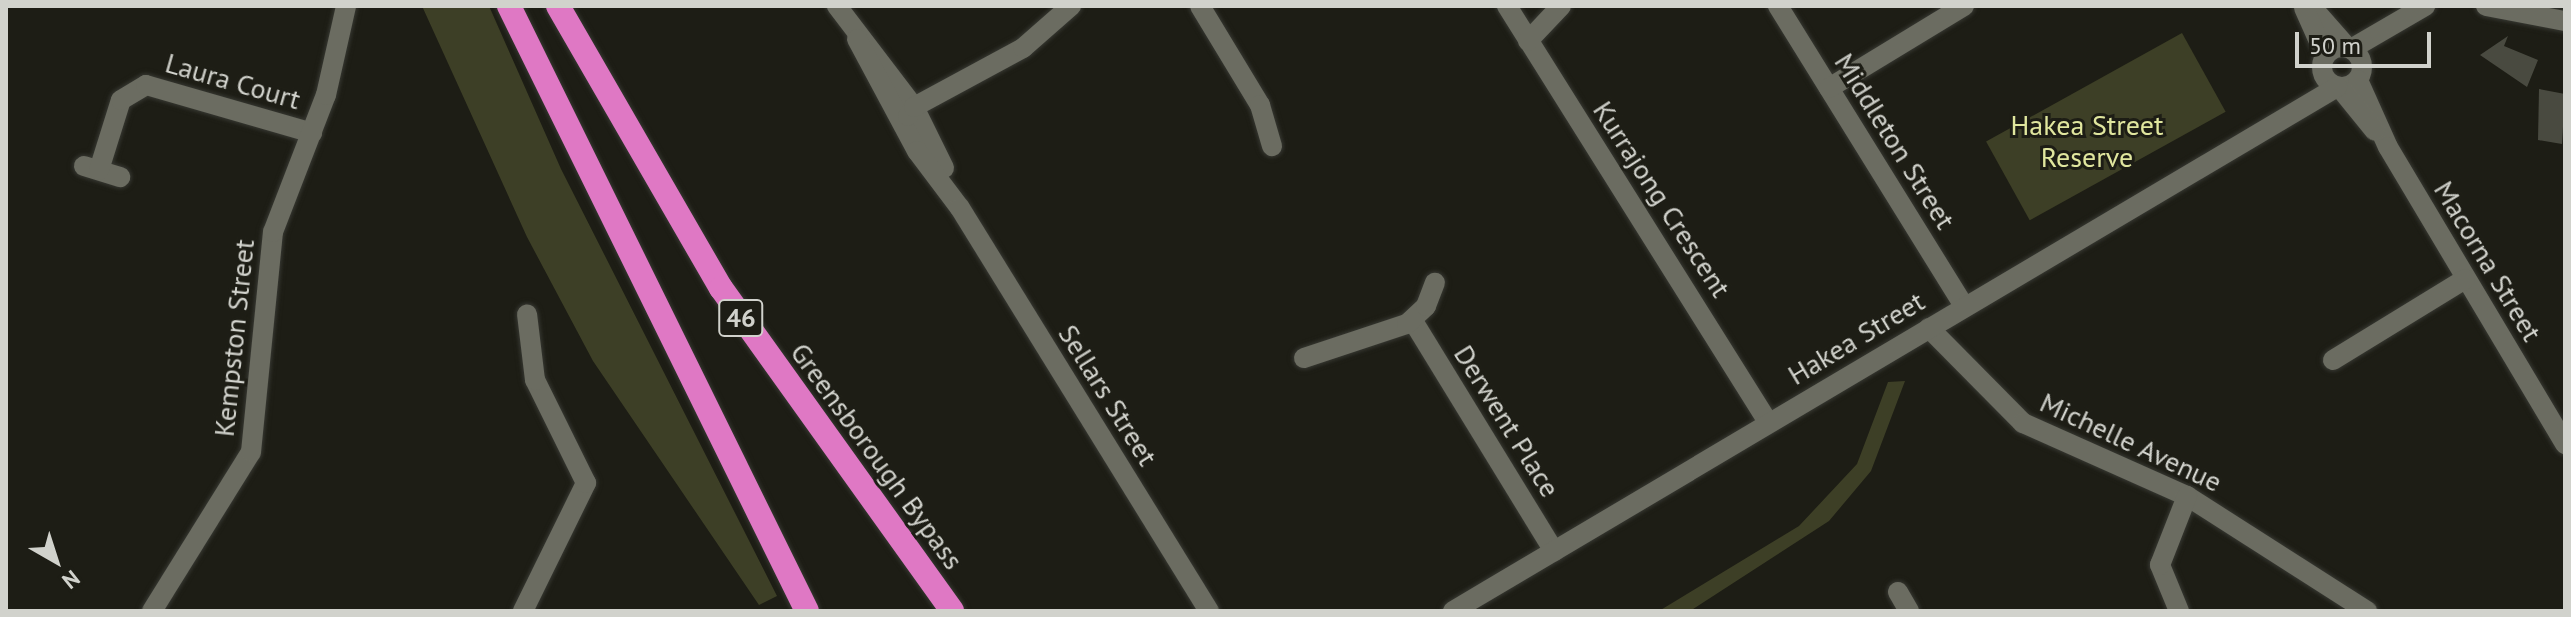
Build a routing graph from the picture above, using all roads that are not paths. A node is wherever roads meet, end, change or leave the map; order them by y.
1 (346, 6) edge
2 (509, 6) edge
3 (558, 6) edge
4 (837, 6) edge
5 (1071, 6) edge
6 (1200, 6) edge
7 (1507, 6) edge
8 (1561, 6) edge
9 (1778, 6) edge
10 (1964, 6) edge
11 (2303, 6) edge
12 (2311, 6) edge
13 (2425, 6) edge
14 (2486, 6) edge
15 (2565, 21) edge
16 (1528, 41) junction
17 (2345, 70) junction
18 (1829, 88) junction
19 (913, 115) junction
20 (312, 133) junction
21 (1272, 146) dead end
22 (120, 177) dead end
23 (2465, 279) junction
24 (1435, 283) dead end
25 (1964, 306) junction
26 (527, 314) dead end
27 (1413, 321) junction
28 (1929, 328) junction
29 (1304, 358) dead end
30 (2333, 360) dead end
31 (1769, 423) junction
32 (2565, 444) edge
33 (2187, 496) junction
34 (1554, 551) junction
35 (1898, 592) dead end
36 (1486, 603) edge
37 (152, 611) edge
38 (523, 611) edge
39 (807, 611) edge
40 (952, 611) edge
41 (1209, 611) edge
42 (1453, 611) edge
43 (1909, 611) edge
44 (2179, 611) edge
45 (2367, 611) edge

1 - 20 street, Kempston Street
2 - 39 highway
3 - 40 highway, Greensborough Bypass / 46
4 - 19 street, Sellars Street
5 - 19 street
6 - 21 street
7 - 16 street, Kurrajong Crescent
8 - 16 street
9 - 18 street, Middleton Street
10 - 18 street
11 - 17 street
12 - 17 street, Macorna Street
13 - 17 street, Hakea Street
14 - 15 street
16 - 31 street, Kurrajong Crescent
17 - 23 street, Macorna Street
17 - 25 street, Hakea Street
18 - 25 street, Middleton Street
19 - 41 street, Sellars Street
20 - 22 street, Laura Court
20 - 37 street, Kempston Street
23 - 30 street
23 - 32 street, Macorna Street
24 - 27 street
25 - 28 street, Hakea Street
26 - 38 street
27 - 29 street
27 - 34 street, Derwent Place
28 - 31 street, Hakea Street
28 - 33 street, Michelle Avenue
31 - 34 street, Hakea Street
33 - 44 street
33 - 45 street, Michelle Avenue
34 - 36 street, Hakea Street
35 - 43 street
36 - 42 street, Hakea Street

